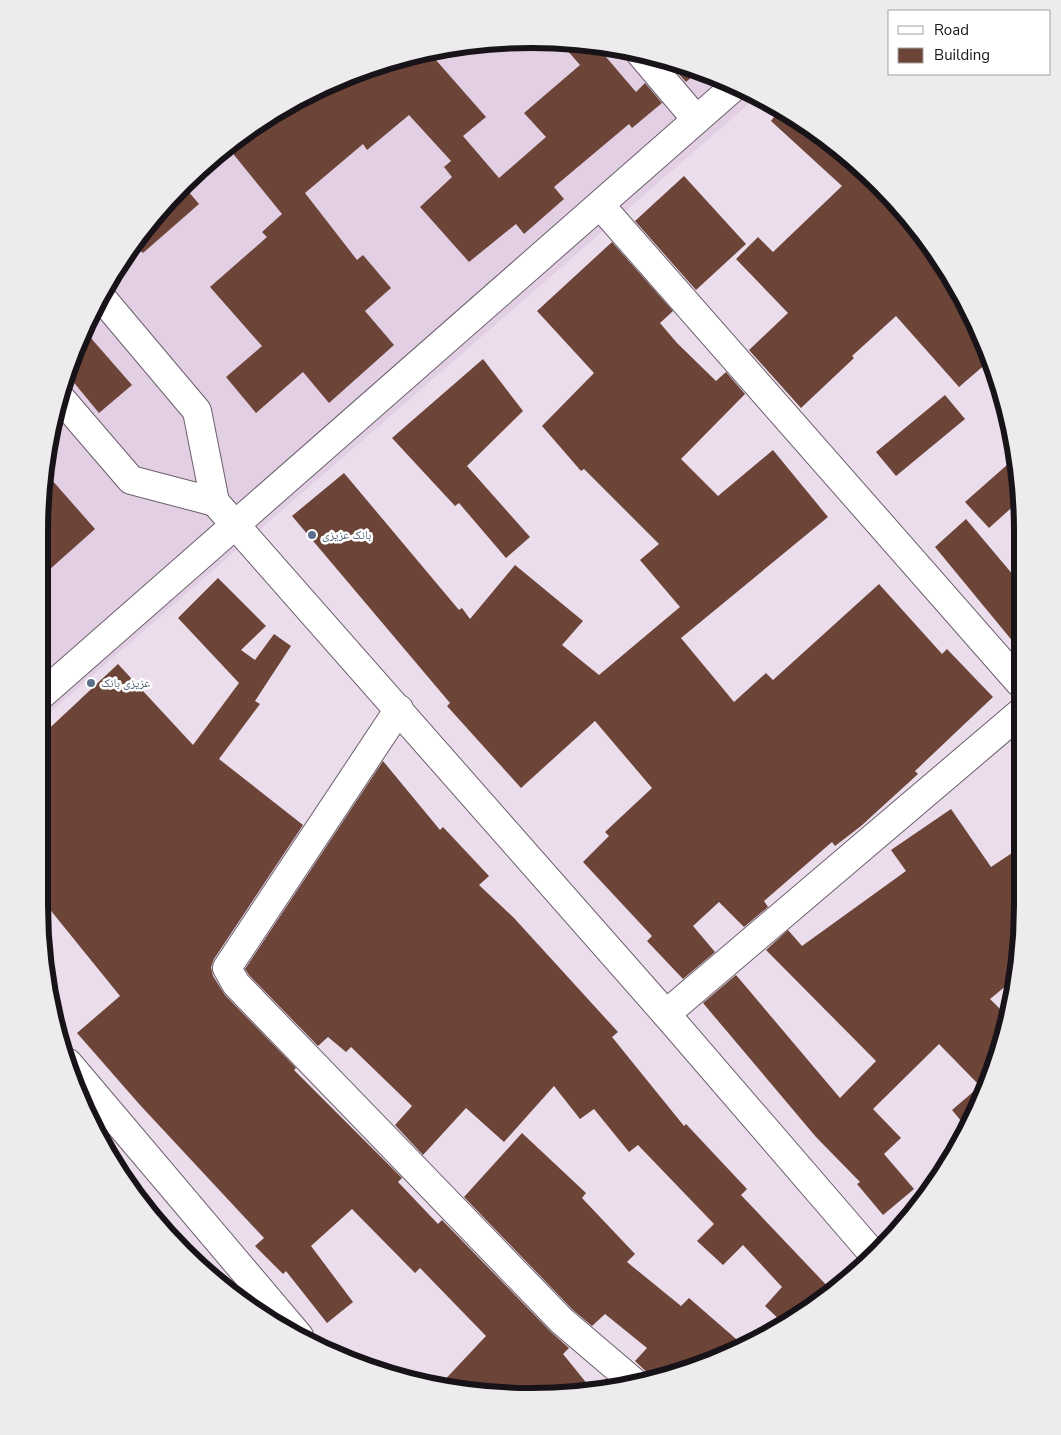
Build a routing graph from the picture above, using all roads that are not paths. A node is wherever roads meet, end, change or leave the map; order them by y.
1 (648, 62) edge
2 (729, 90) edge
3 (696, 119) junction
4 (600, 205) junction
5 (105, 302) edge
6 (65, 403) edge
7 (215, 502) junction
8 (236, 524) junction
9 (1014, 675) edge
10 (48, 689) edge
11 (399, 709) junction
12 (1014, 718) edge
13 (666, 1014) junction
14 (79, 1076) edge
15 (869, 1249) edge
16 (287, 1322) edge
17 (628, 1377) edge

1 - 3 street
2 - 3 street
3 - 4 street
4 - 8 street
4 - 9 street
5 - 7 street
6 - 7 street
7 - 8 street
8 - 10 street
8 - 11 street
11 - 13 street
11 - 17 street
12 - 13 street
13 - 15 street
14 - 16 street

